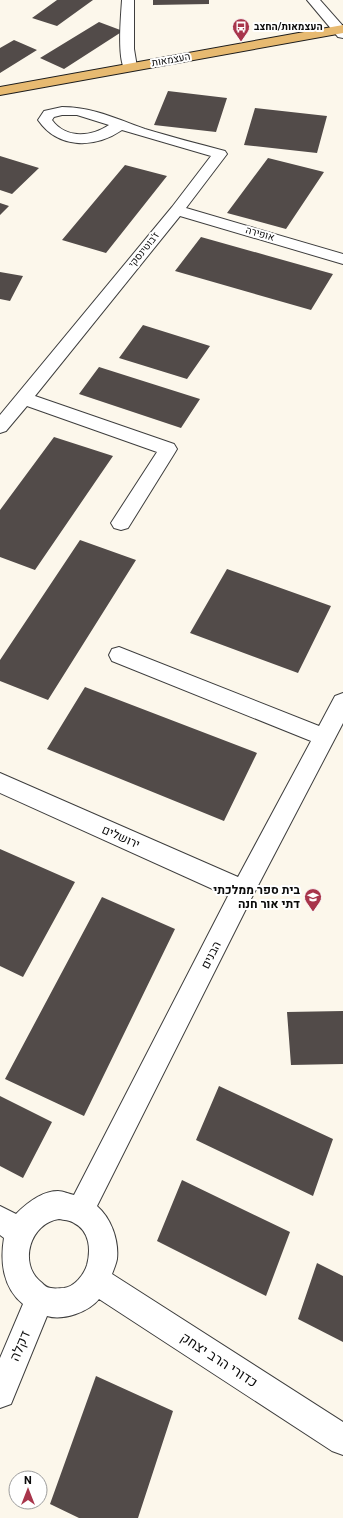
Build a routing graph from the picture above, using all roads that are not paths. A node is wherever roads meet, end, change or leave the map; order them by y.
1 (128, 0) edge
2 (313, 0) edge
3 (342, 34) edge
4 (130, 67) junction
5 (0, 91) edge
6 (0, 102) edge
7 (119, 125) dead end
8 (177, 210) junction
9 (343, 258) edge
10 (24, 398) junction
11 (0, 427) edge
12 (121, 523) dead end
13 (119, 655) dead end
14 (343, 702) edge
15 (324, 737) junction
16 (0, 783) edge
17 (243, 891) junction
18 (82, 1210) junction
19 (10, 1225) edge
20 (96, 1280) junction
21 (40, 1299) junction
22 (0, 1393) edge
23 (343, 1440) edge

1 - 4 street
2 - 3 street
3 - 4 main road, העצמאות
3 - 6 main road, העצמאות
4 - 5 main road, העצמאות
7 - 8 street, ז'בוטינסקי
8 - 9 street, אופירה
8 - 10 street, ז'בוטינסקי
10 - 11 street, ז'בוטינסקי
10 - 12 street
13 - 15 street
14 - 15 street, הבנים
15 - 17 street, הבנים
16 - 17 street, ירושלים
17 - 18 street, הבנים
18 - 19 street
18 - 20 street
19 - 21 street
20 - 21 street
20 - 23 street, כדורי הרב יצחק
21 - 22 street, דקלה

